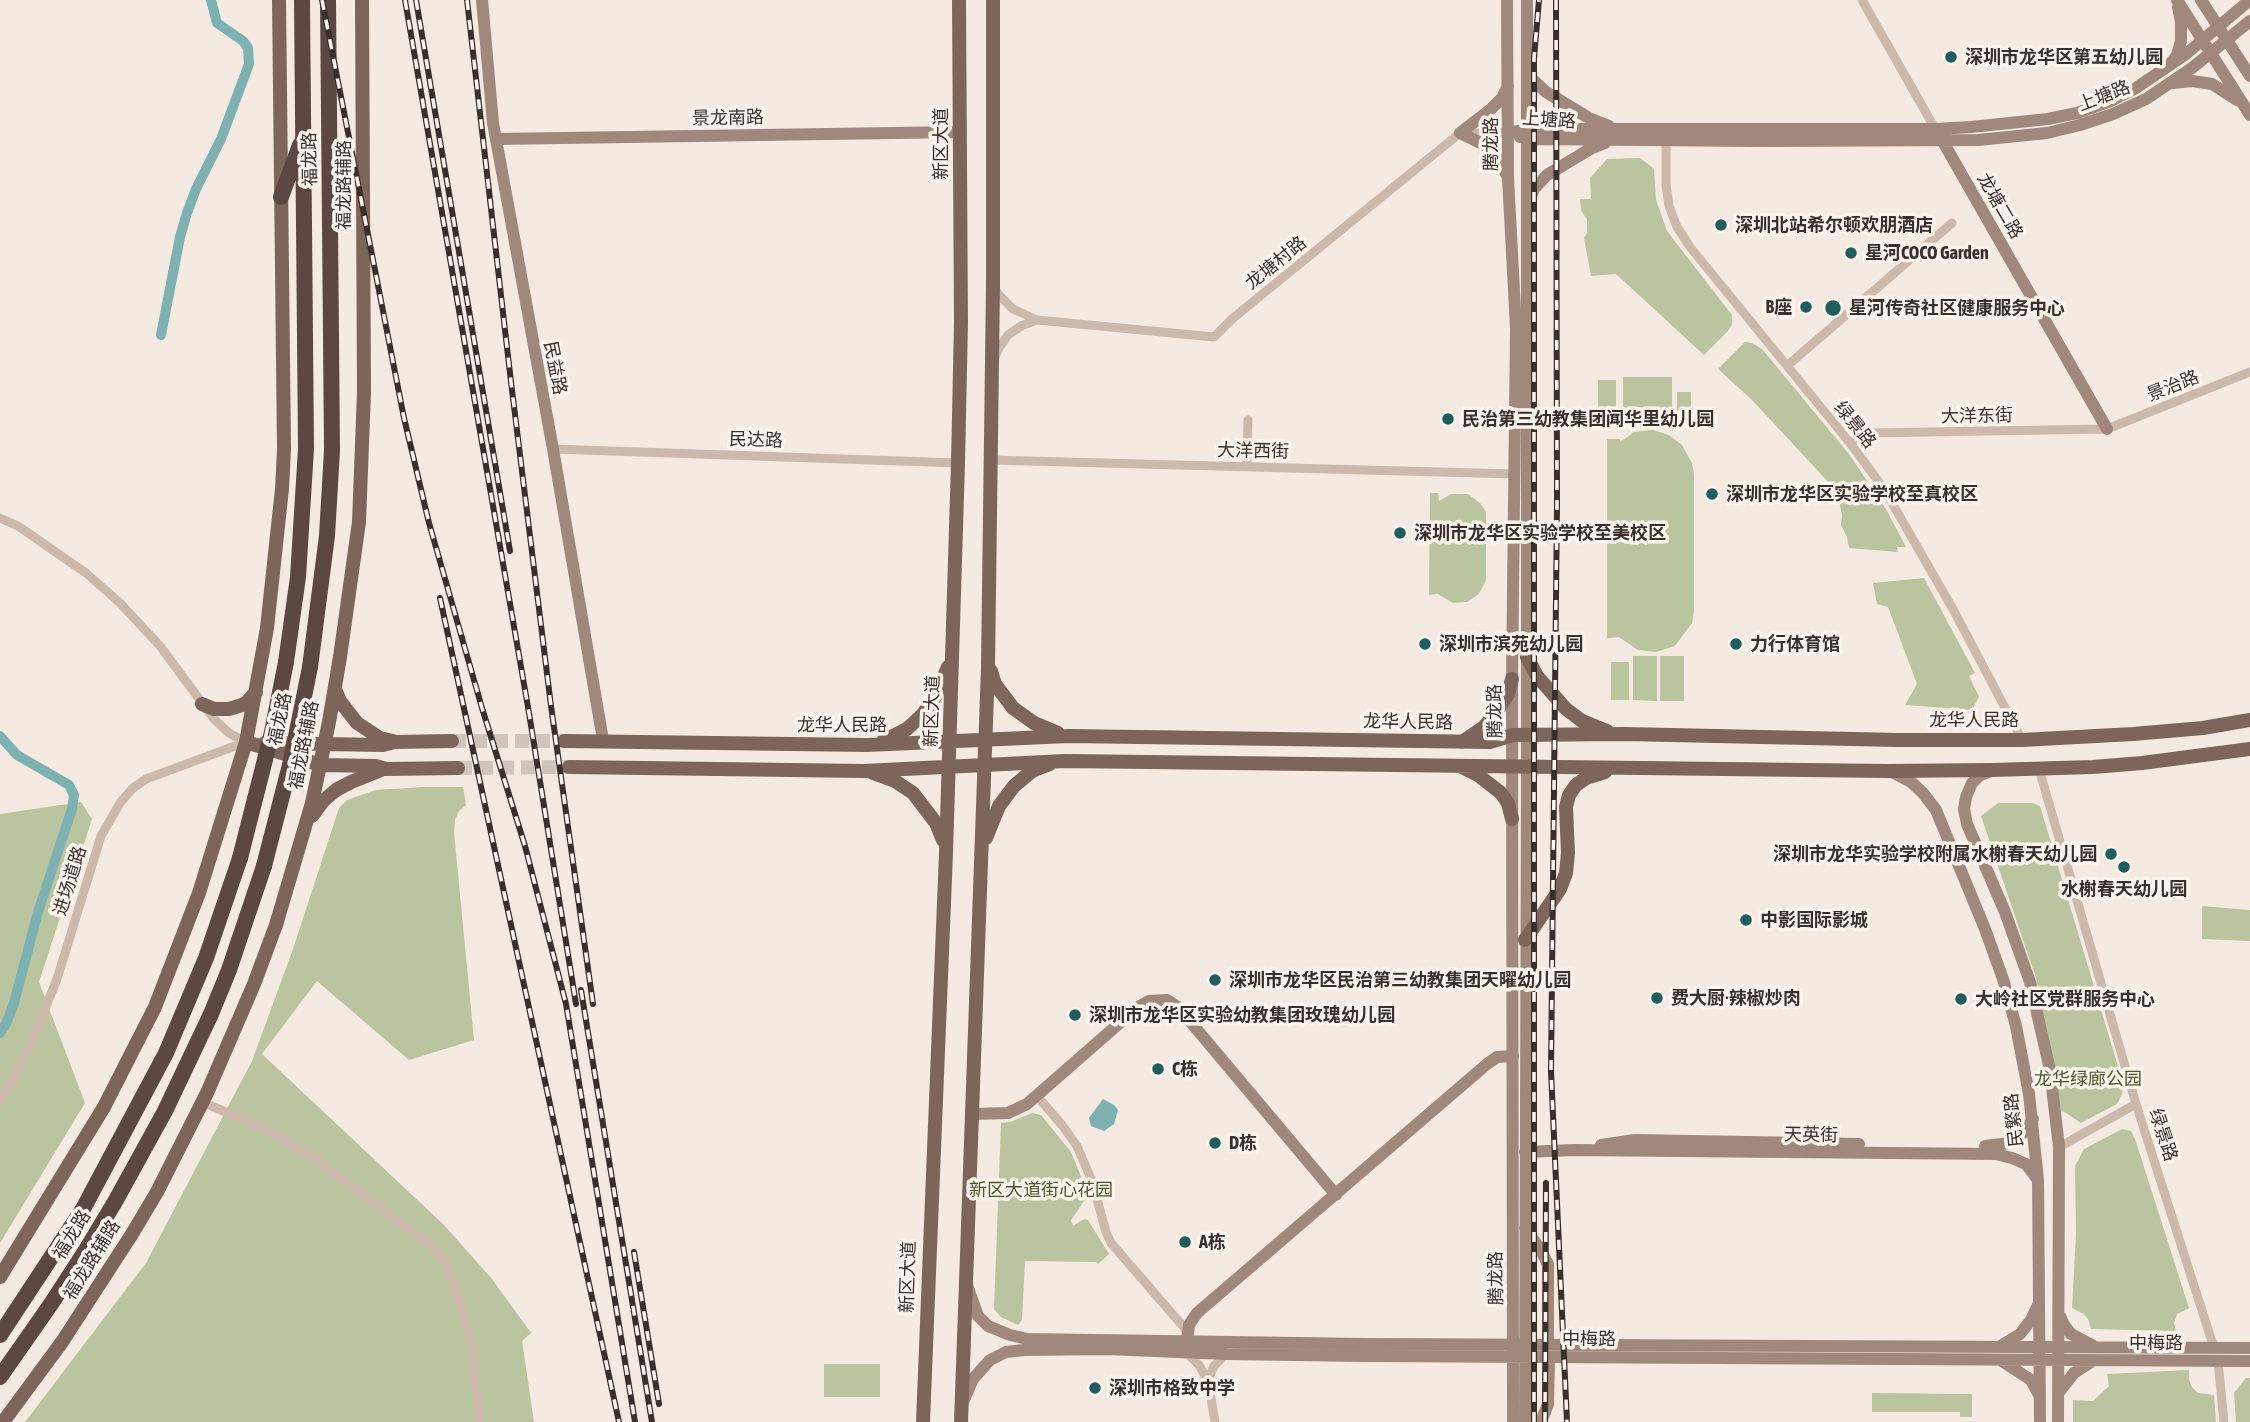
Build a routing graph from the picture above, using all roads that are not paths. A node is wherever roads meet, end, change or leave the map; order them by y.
1 (279, 0) edge
2 (302, 0) edge
3 (328, 0) edge
4 (362, 0) edge
5 (482, 0) edge
6 (959, 0) edge
7 (993, 0) edge
8 (1507, 0) edge
9 (1527, 0) edge
10 (1862, 0) edge
11 (2176, 0) edge
12 (2201, 0) edge
13 (2250, 0) edge
14 (2250, 21) edge
15 (2219, 27) junction
16 (2203, 40) junction
17 (2227, 40) junction
18 (2211, 54) junction
19 (1527, 67) junction
20 (2161, 72) junction
21 (2250, 76) edge
22 (2169, 84) junction
23 (1508, 85) junction
24 (2247, 111) edge
25 (960, 132) junction
26 (1460, 133) junction
27 (1508, 133) junction
28 (1527, 134) junction
29 (1619, 134) junction
30 (1938, 134) junction
31 (303, 136) junction
32 (496, 139) junction
33 (1666, 141) junction
34 (1508, 178) junction
35 (281, 197) junction
36 (1527, 203) junction
37 (1952, 223) dead end
38 (993, 285) junction
39 (1037, 320) junction
40 (1787, 366) junction
41 (992, 369) junction
42 (2250, 372) edge
43 (1248, 420) dead end
44 (2107, 429) junction
45 (1850, 443) junction
46 (553, 449) junction
47 (991, 460) junction
48 (958, 463) junction
49 (1247, 467) junction
50 (1515, 474) junction
51 (0, 518) edge
52 (953, 649) junction
53 (1527, 657) junction
54 (988, 660) junction
55 (1512, 680) junction
56 (334, 688) junction
57 (256, 692) junction
58 (202, 704) junction
59 (2250, 720) edge
60 (1625, 734) junction
61 (1520, 735) junction
62 (1069, 736) junction
63 (985, 739) junction
64 (564, 740) tunnel mouth
65 (603, 740) junction
66 (2022, 740) junction
67 (452, 741) tunnel mouth
68 (246, 742) junction
69 (394, 742) junction
70 (1461, 742) junction
71 (950, 743) junction
72 (325, 745) junction
73 (867, 745) junction
74 (2250, 748) edge
75 (1065, 761) junction
76 (984, 763) junction
77 (321, 765) junction
78 (1457, 765) junction
79 (1520, 766) junction
80 (569, 767) tunnel mouth
81 (949, 767) junction
82 (1631, 767) junction
83 (458, 768) tunnel mouth
84 (386, 769) junction
85 (2039, 769) junction
86 (1993, 770) junction
87 (864, 771) junction
88 (1888, 771) junction
89 (1512, 819) junction
90 (304, 829) junction
91 (946, 853) junction
92 (981, 854) junction
93 (1525, 940) junction
94 (1513, 1056) junction
95 (1037, 1096) junction
96 (0, 1102) edge
97 (2136, 1104) junction
98 (209, 1105) junction
99 (971, 1114) junction
100 (2033, 1119) junction
101 (2059, 1147) junction
102 (1574, 1150) junction
103 (1525, 1152) junction
104 (2038, 1180) junction
105 (1336, 1195) junction
106 (1521, 1232) junction
107 (0, 1278) edge
108 (965, 1278) junction
109 (2040, 1298) junction
110 (2059, 1310) junction
111 (0, 1335) edge
112 (1188, 1342) junction
113 (2040, 1346) junction
114 (2059, 1346) junction
115 (2096, 1347) junction
116 (2214, 1348) junction
117 (2250, 1348) edge
118 (1520, 1350) junction
119 (1548, 1350) junction
120 (1998, 1353) junction
121 (1226, 1354) junction
122 (2040, 1360) junction
123 (2058, 1360) junction
124 (2096, 1361) junction
125 (2218, 1361) junction
126 (2250, 1361) edge
127 (0, 1377) edge
128 (1208, 1381) junction
129 (2058, 1396) junction
130 (2040, 1397) junction
131 (961, 1416) edge
132 (3, 1422) edge
133 (480, 1422) edge
134 (923, 1422) edge
135 (1215, 1422) edge
136 (1513, 1422) edge
137 (1525, 1422) edge
138 (1541, 1422) edge
139 (2040, 1422) edge
140 (2058, 1422) edge
141 (2224, 1422) edge

1 - 35 main road
2 - 31 highway, 福龙路
3 - 127 highway, 福龙路, bridge
4 - 56 main road, 福龙路辅路
5 - 32 main road, 民益路
6 - 25 main road, 新区大道
7 - 38 main road
8 - 23 main road, 腾龙路
9 - 19 main road, 腾龙路
10 - 30 street, 龙塘二路
11 - 16 main road
11 - 20 main road
12 - 15 main road
13 - 15 main road, 上塘路
14 - 17 main road, 上塘路
15 - 16 main road, 上塘路
15 - 17 main road
16 - 18 main road
16 - 20 main road, 上塘路
17 - 18 main road, 上塘路
17 - 21 main road
18 - 22 main road, 上塘路
18 - 24 main road
19 - 28 main road, 腾龙路
19 - 29 main road
20 - 30 main road, 上塘路
22 - 24 main road
22 - 30 main road, 上塘路
23 - 26 main road
23 - 27 main road, 腾龙路
25 - 32 main road, 景龙南路
25 - 48 main road, 新区大道
26 - 27 street
26 - 34 main road
26 - 39 street, 龙塘村路
27 - 28 main road, 上塘路
27 - 34 main road, 腾龙路
28 - 29 main road, 上塘路
28 - 36 main road, 腾龙路
29 - 30 main road, 上塘路
29 - 33 main road, 上塘路
29 - 36 main road
30 - 33 main road, 上塘路
30 - 44 main road, 龙塘二路
31 - 35 highway
31 - 111 highway, 福龙路, bridge
32 - 46 main road, 民益路
33 - 40 street, 绿景路
34 - 50 main road, 腾龙路
35 - 57 main road
36 - 53 main road, 腾龙路
37 - 40 street
38 - 39 street, 龙塘村路
38 - 41 main road
39 - 41 street
40 - 45 street, 绿景路
41 - 47 main road
42 - 44 street, 景治路
43 - 49 street
44 - 45 street, 大洋东街
45 - 66 street, 绿景路
46 - 48 street, 民达路
46 - 65 main road, 民益路
47 - 49 street, 大洋西街
47 - 54 main road
48 - 52 main road, 新区大道
49 - 50 street, 大洋西街
50 - 55 main road, 腾龙路
51 - 58 street
52 - 71 main road, 新区大道
52 - 73 main road
53 - 60 main road
53 - 61 main road, 腾龙路
54 - 62 main road
54 - 63 main road
55 - 61 main road, 腾龙路
55 - 70 main road
56 - 69 main road
56 - 72 main road, 福龙路辅路
57 - 58 main road
57 - 68 main road
58 - 68 street
59 - 66 main road, 龙华人民路
60 - 61 main road, 龙华人民路
60 - 66 main road, 龙华人民路
61 - 70 main road, 龙华人民路
61 - 79 main road, 腾龙路
62 - 63 main road, 龙华人民路
62 - 70 main road, 龙华人民路
63 - 71 main road, 龙华人民路
63 - 76 main road
64 - 65 main road, 龙华人民路
65 - 73 main road, 龙华人民路
67 - 69 main road
68 - 72 main road
68 - 77 main road
68 - 96 street, 进场道路
68 - 107 main road
69 - 72 main road
71 - 73 main road, 龙华人民路
71 - 81 main road, 新区大道
72 - 77 main road, 福龙路辅路
74 - 85 main road
75 - 76 main road
75 - 78 main road
75 - 92 main road
76 - 81 main road
76 - 92 main road
77 - 84 main road
77 - 90 main road, 福龙路辅路
78 - 79 main road
78 - 89 main road
79 - 82 main road
79 - 89 main road, 腾龙路
79 - 93 main road, 腾龙路
80 - 87 main road
81 - 87 main road
81 - 91 main road, 新区大道
82 - 88 main road
82 - 93 main road
83 - 84 main road
84 - 90 main road
85 - 86 main road
85 - 97 street, 绿景路
86 - 88 main road
86 - 101 main road
87 - 91 main road
88 - 100 main road, 民繁路
89 - 94 main road, 腾龙路
90 - 98 main road, 福龙路辅路
91 - 134 main road, 新区大道
92 - 99 main road
93 - 103 main road, 腾龙路
94 - 105 main road
94 - 106 main road, 腾龙路
95 - 99 main road
95 - 105 main road
95 - 112 street
97 - 101 street
97 - 116 street, 绿景路
98 - 132 main road, 福龙路辅路
98 - 133 street
99 - 108 main road
100 - 102 main road, 天英街
100 - 104 main road, 民繁路
101 - 110 main road
102 - 103 main road, 天英街
102 - 104 main road, 天英街
103 - 106 main road, 腾龙路
104 - 109 main road, 民繁路
105 - 112 main road
106 - 118 main road, 腾龙路
106 - 119 main road
108 - 112 main road, 中梅路
108 - 131 main road
109 - 113 main road, 民繁路
109 - 120 main road
110 - 114 main road
110 - 115 main road
112 - 118 main road, 中梅路
112 - 121 main road, 中梅路
112 - 128 street
112 - 131 main road, 中梅路
113 - 114 main road, 中梅路
113 - 120 main road, 中梅路
113 - 122 main road, 民繁路
114 - 115 main road, 中梅路
114 - 123 main road
115 - 116 main road, 中梅路
116 - 117 main road, 中梅路
118 - 119 main road, 中梅路
118 - 121 main road, 中梅路
118 - 136 main road, 腾龙路
118 - 137 main road, 腾龙路
119 - 120 main road, 中梅路
119 - 138 main road
120 - 122 main road, 中梅路
120 - 130 main road
121 - 128 street
122 - 123 main road, 中梅路
122 - 130 main road, 民繁路
123 - 124 main road, 中梅路
123 - 129 main road
124 - 125 main road, 中梅路
124 - 129 main road
125 - 126 main road, 中梅路
125 - 141 street
128 - 135 street
129 - 140 main road
130 - 139 main road, 民繁路

